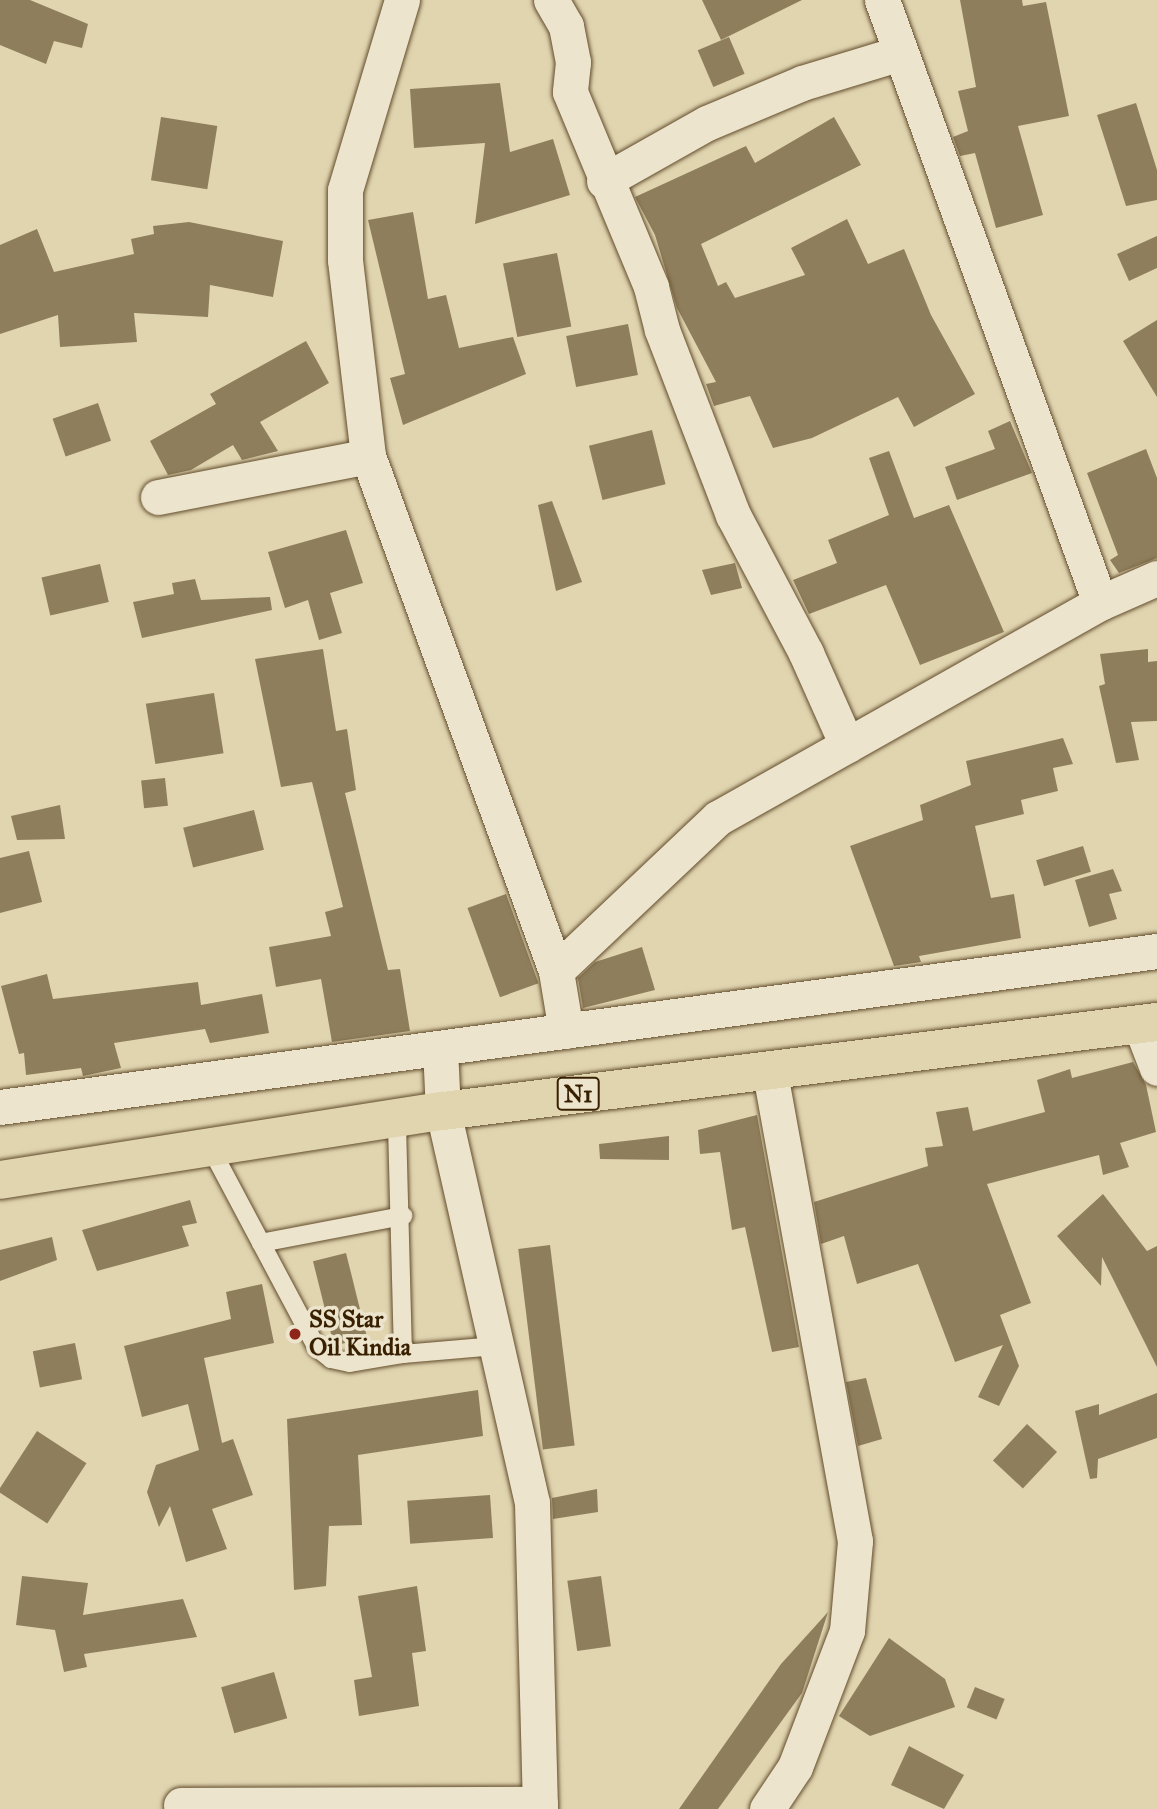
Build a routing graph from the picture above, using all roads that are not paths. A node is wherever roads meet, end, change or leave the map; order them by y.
1 (402, 0) edge
2 (551, 0) edge
3 (882, 0) edge
4 (901, 53) junction
5 (604, 180) junction
6 (368, 456) junction
7 (158, 497) dead end
8 (1157, 578) edge
9 (1100, 603) junction
10 (847, 745) junction
11 (1157, 951) edge
12 (556, 971) junction
13 (1149, 1023) edge
14 (566, 1031) junction
15 (440, 1048) junction
16 (1157, 1069) edge
17 (769, 1070) junction
18 (0, 1107) edge
19 (443, 1111) junction
20 (397, 1118) junction
21 (210, 1147) junction
22 (0, 1180) edge
23 (403, 1216) junction
24 (261, 1242) junction
25 (496, 1346) junction
26 (403, 1354) junction
27 (181, 1805) dead end
28 (540, 1806) edge
29 (767, 1809) edge

1 - 6 street
2 - 5 street
3 - 4 street
4 - 5 street
4 - 9 street
5 - 10 street
6 - 7 street
6 - 12 street
8 - 9 street
9 - 10 street
10 - 12 street
11 - 14 street
12 - 14 street
13 - 16 street
13 - 17 highway, N1
14 - 15 street
15 - 18 street
15 - 19 street
17 - 19 highway, N1
17 - 29 street
19 - 20 highway, N1
19 - 25 street
20 - 21 highway, N1
20 - 23 lane
21 - 22 highway, N1
21 - 24 lane
23 - 24 lane
23 - 26 lane
24 - 26 lane
25 - 26 lane
25 - 28 street
27 - 28 street

